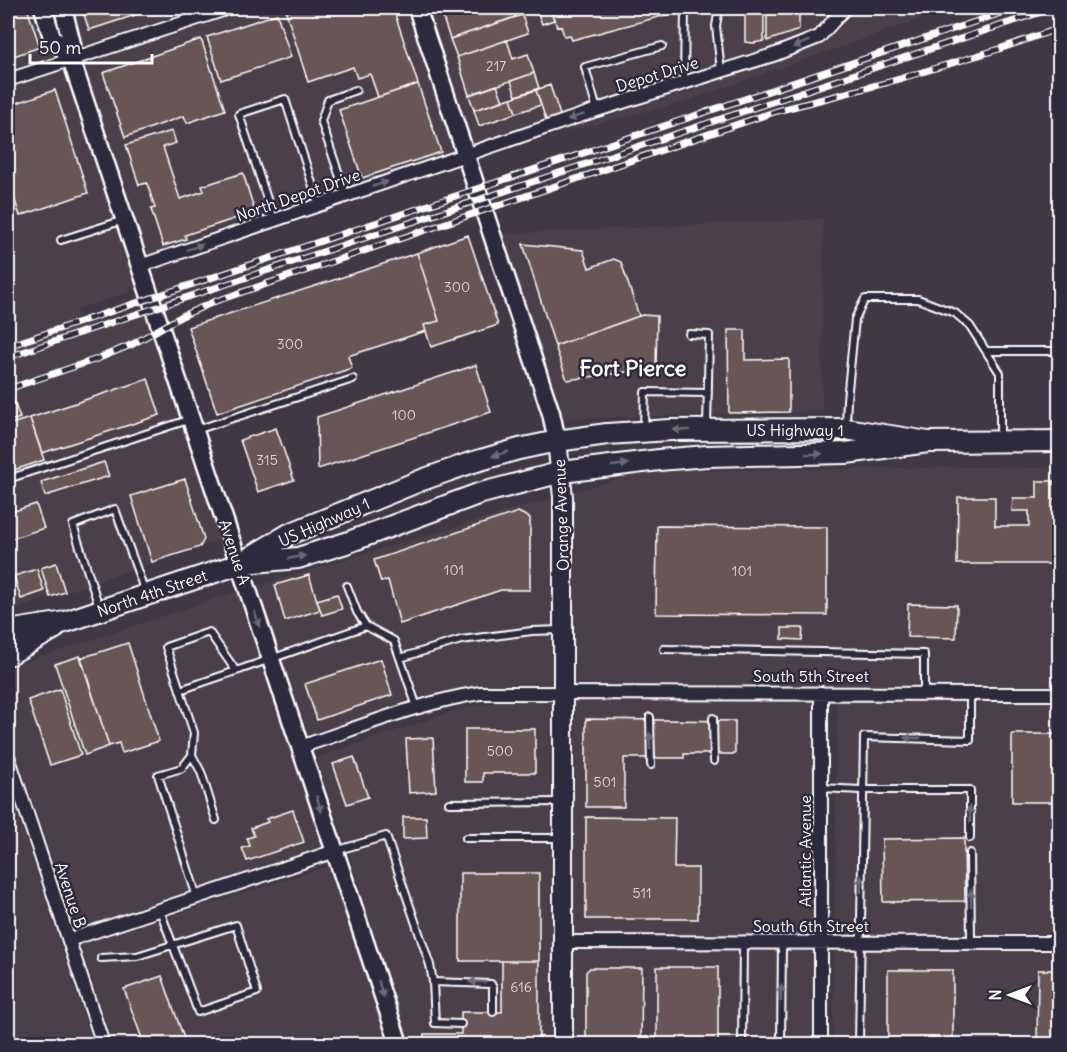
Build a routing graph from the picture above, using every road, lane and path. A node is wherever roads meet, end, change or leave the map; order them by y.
1 (43, 8) edge
2 (63, 8) edge
3 (229, 8) edge
4 (417, 8) edge
5 (685, 8) edge
6 (719, 8) edge
7 (845, 8) edge
8 (662, 46) dead end
9 (71, 59) junction
10 (722, 71) junction
11 (8, 80) edge
12 (684, 83) junction
13 (356, 90) dead end
14 (597, 110) junction
15 (466, 155) junction
16 (346, 196) junction
17 (319, 205) junction
18 (124, 219) junction
19 (274, 220) junction
20 (61, 240) dead end
21 (140, 266) junction
22 (689, 334) dead end
23 (986, 351) junction
24 (1059, 351) edge
25 (353, 378) dead end
26 (708, 393) junction
27 (193, 425) junction
28 (846, 429) junction
29 (707, 430) junction
30 (644, 431) junction
31 (557, 441) junction
32 (928, 441) junction
33 (1000, 441) junction
34 (1059, 441) edge
35 (562, 472) junction
36 (8, 478) edge
37 (239, 564) junction
38 (347, 586) dead end
39 (146, 595) junction
40 (100, 610) junction
41 (65, 622) junction
42 (366, 627) junction
43 (563, 630) junction
44 (8, 631) edge
45 (664, 648) dead end
46 (8, 655) edge
47 (400, 658) junction
48 (271, 659) junction
49 (236, 671) junction
50 (180, 690) junction
51 (563, 692) junction
52 (821, 693) junction
53 (924, 693) junction
54 (970, 694) junction
55 (1059, 694) edge
56 (418, 708) junction
57 (650, 717) dead end
58 (713, 718) dead end
59 (300, 747) junction
60 (192, 755) junction
61 (8, 756) edge
62 (714, 761) dead end
63 (651, 765) dead end
64 (821, 788) junction
65 (861, 790) junction
66 (563, 802) junction
67 (449, 803) dead end
68 (216, 820) dead end
69 (466, 838) dead end
70 (563, 838) junction
71 (970, 838) dead end
72 (335, 851) junction
73 (970, 853) dead end
74 (197, 897) junction
75 (160, 910) junction
76 (69, 940) junction
77 (563, 942) junction
78 (743, 942) junction
79 (782, 942) junction
80 (821, 942) junction
81 (860, 942) junction
82 (971, 942) junction
83 (1059, 943) edge
84 (173, 945) junction
85 (101, 958) dead end
86 (433, 982) junction
87 (493, 1012) dead end
88 (461, 1024) dead end
89 (103, 1044) edge
90 (399, 1044) edge
91 (563, 1044) edge
92 (742, 1044) edge
93 (781, 1044) edge
94 (821, 1044) edge
95 (859, 1044) edge

1 - 9 street, Avenue A
2 - 9 street, Avenue A
3 - 9 street
4 - 15 street, Orange Avenue
5 - 12 lane
6 - 10 lane
7 -> 10 street, Depot Drive
8 - 14 lane
9 - 11 street
9 - 18 street, Avenue A
10 - 12 street, Depot Drive
12 - 14 street, Depot Drive
13 - 16 lane
14 -> 15 street, Depot Drive
16 -> 15 street, North Depot Drive
15 - 31 street, Orange Avenue
16 - 17 street, North Depot Drive
17 - 19 street, North Depot Drive
17 - 19 lane
18 - 20 lane
18 - 21 street, Avenue A
21 -> 19 street, North Depot Drive
21 - 27 street, Avenue A
22 - 26 lane
23 - 24 lane
23 - 28 lane
23 - 33 lane
25 - 27 lane
26 - 29 lane
26 - 30 lane
27 - 36 lane
27 - 37 street, Avenue A
28 - 29 main road, US Highway 1
28 - 32 main road, US Highway 1
29 -> 30 main road, US Highway 1
30 - 31 main road, US Highway 1
31 - 35 main road, Orange Avenue
31 -> 37 main road, US Highway 1
32 - 33 main road, US Highway 1
35 -> 32 main road, US Highway 1
33 - 34 main road, US Highway 1
37 -> 35 main road, US Highway 1
35 - 43 main road, Orange Avenue
37 - 39 main road, North 4th Street
37 -> 48 street, Avenue A
38 - 42 lane
39 - 40 main road, North 4th Street
39 - 40 lane
40 - 41 main road, North 4th Street
41 - 44 main road, North 4th Street
41 - 46 main road, North 4th Street
42 - 47 lane
42 - 48 lane
43 - 47 lane
43 - 51 main road, Orange Avenue
45 - 53 lane
47 - 56 lane
48 - 49 lane
48 - 59 street, Avenue A
49 - 50 lane
49 - 50 lane
50 - 60 lane
51 - 52 street, South 5th Street
51 - 56 street, South 5th Street
51 - 66 main road, Orange Avenue
52 - 53 street, South 5th Street
52 - 64 street, Atlantic Avenue
53 - 54 street, South 5th Street
54 - 55 street, South 5th Street
54 -> 65 lane
56 - 59 street, South 5th Street
63 -> 57 lane
58 - 62 lane
59 -> 72 street, Avenue A
60 - 68 lane
60 - 74 lane
61 - 76 street, Avenue B
64 - 65 lane
64 - 80 street, Atlantic Avenue
71 -> 65 lane
81 -> 65 lane
66 - 67 lane
66 - 70 main road, Orange Avenue
69 - 70 lane
70 - 77 main road, Orange Avenue
72 - 74 street
72 - 86 lane
72 -> 90 street, Avenue A
82 -> 73 lane
74 - 75 street
75 - 76 street
75 - 84 lane
76 - 89 street, Avenue B
77 - 78 street, South 6th Street
77 - 91 main road, Orange Avenue
78 - 79 street, South 6th Street
78 - 92 lane
79 - 80 street, South 6th Street
93 -> 79 lane
80 - 81 street, South 6th Street
80 - 94 street, Atlantic Avenue
81 - 82 street, South 6th Street
81 - 95 lane
82 - 83 street, South 6th Street
84 - 84 lane
84 - 85 lane
87 -> 86 lane
86 - 88 lane

